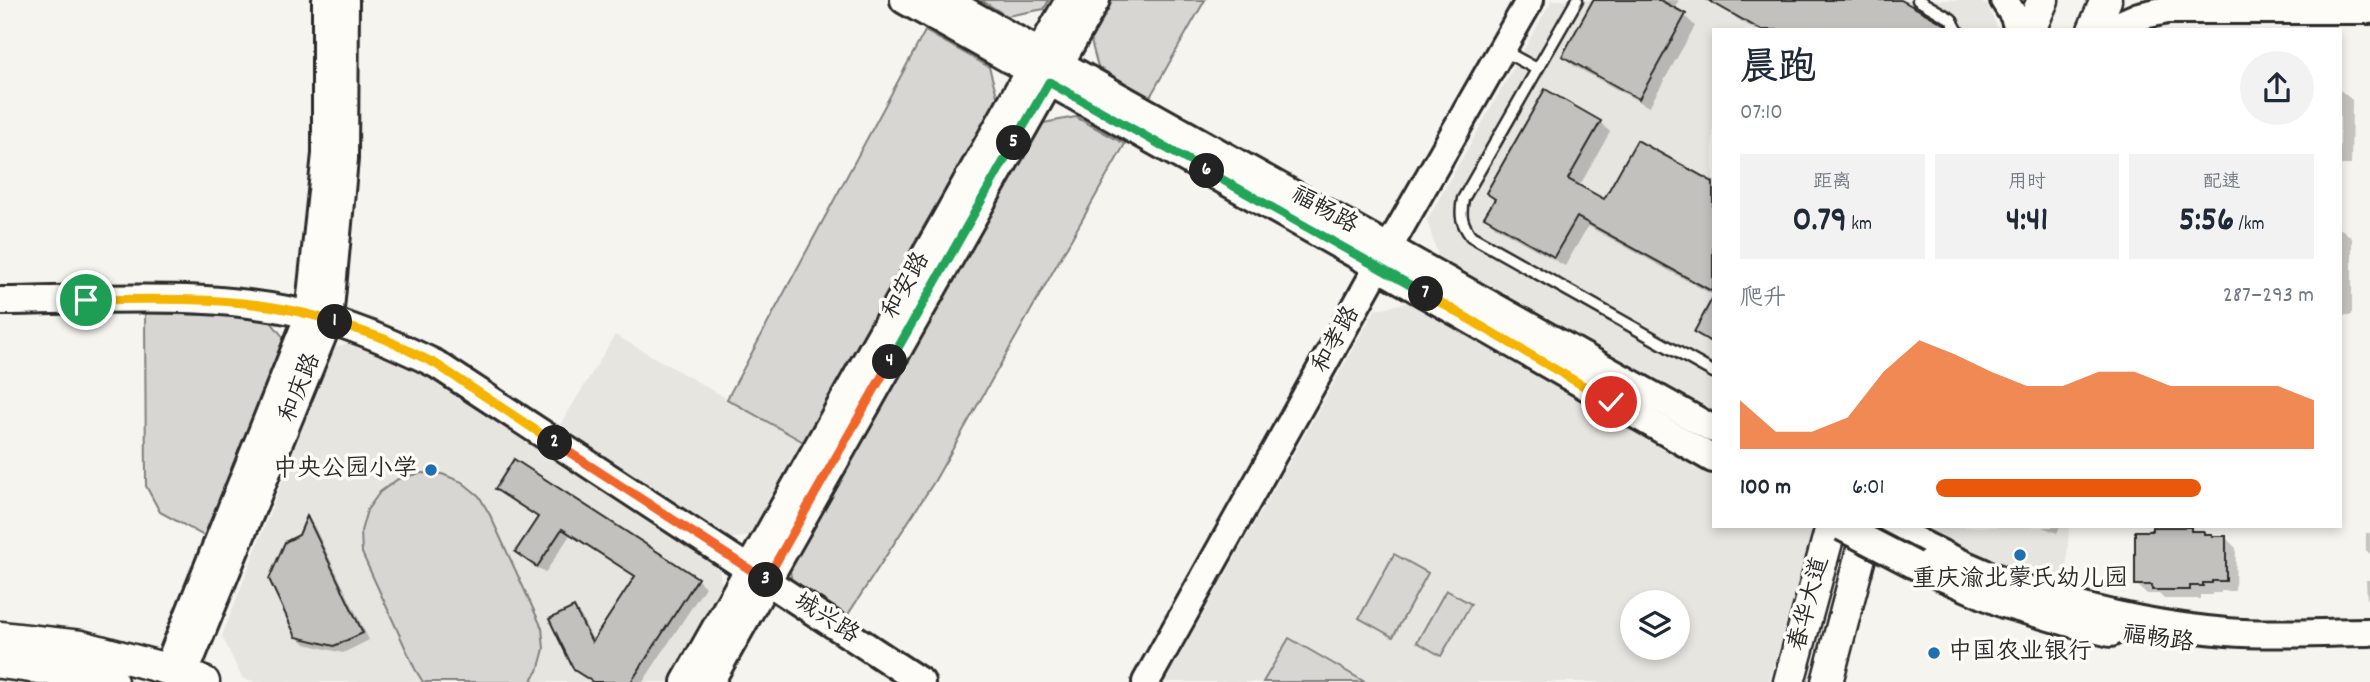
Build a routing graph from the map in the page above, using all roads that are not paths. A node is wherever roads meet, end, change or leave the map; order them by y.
1 (326, 0) edge
2 (345, 0) edge
3 (904, 0) edge
4 (946, 0) edge
5 (1069, 0) edge
6 (1096, 0) edge
7 (1530, 0) edge
8 (1577, 0) edge
9 (1918, 0) edge
10 (2004, 0) edge
11 (2043, 0) edge
12 (2106, 0) edge
13 (2162, 5) edge
14 (2370, 10) edge
15 (1956, 28) edge
16 (2017, 28) edge
17 (2031, 28) edge
18 (2094, 28) edge
19 (2112, 28) edge
20 (1502, 49) junction
21 (1044, 67) junction
22 (1537, 69) junction
23 (1383, 257) junction
24 (0, 301) edge
25 (319, 317) junction
26 (1712, 371) edge
27 (1707, 426) edge
28 (1712, 459) edge
29 (1831, 528) edge
30 (1845, 528) edge
31 (1868, 528) edge
32 (1891, 528) edge
33 (1918, 555) junction
34 (757, 575) junction
35 (2370, 632) edge
36 (0, 637) edge
37 (2370, 650) edge
38 (0, 663) edge
39 (185, 675) edge
40 (113, 682) edge
41 (685, 682) edge
42 (710, 682) edge
43 (921, 682) edge
44 (1146, 682) edge
45 (1788, 682) edge
46 (1827, 682) edge

1 - 25 main road, 和庆路
2 - 25 main road, 和庆路
3 - 21 main road, 福畅路
4 - 21 main road, 福畅路
5 - 21 main road, 和安路
6 - 21 main road, 和安路
7 - 20 main road, 和孝路
8 - 22 lane
9 - 15 lane
10 - 16 main road
11 - 17 main road
12 - 18 main road
13 - 14 main road
13 - 19 main road
20 - 22 lane
20 - 23 main road, 和孝路
21 - 23 main road, 福畅路
21 - 34 main road, 和安路
22 - 26 lane
23 - 27 main road, 福畅路
23 - 28 main road, 福畅路
23 - 44 main road, 和孝路
24 - 25 main road, 城兴路
25 - 34 main road, 城兴路
25 - 39 main road, 和庆路
29 - 45 main road, 春华大道
30 - 33 main road, bridge
31 - 46 main road, 春华大道
32 - 33 main road
33 - 35 main road, 福畅路
33 - 37 main road, 福畅路
34 - 41 main road, 和安路
34 - 42 main road, 和安路
34 - 43 main road, 城兴路
36 - 39 main road
38 - 40 main road

